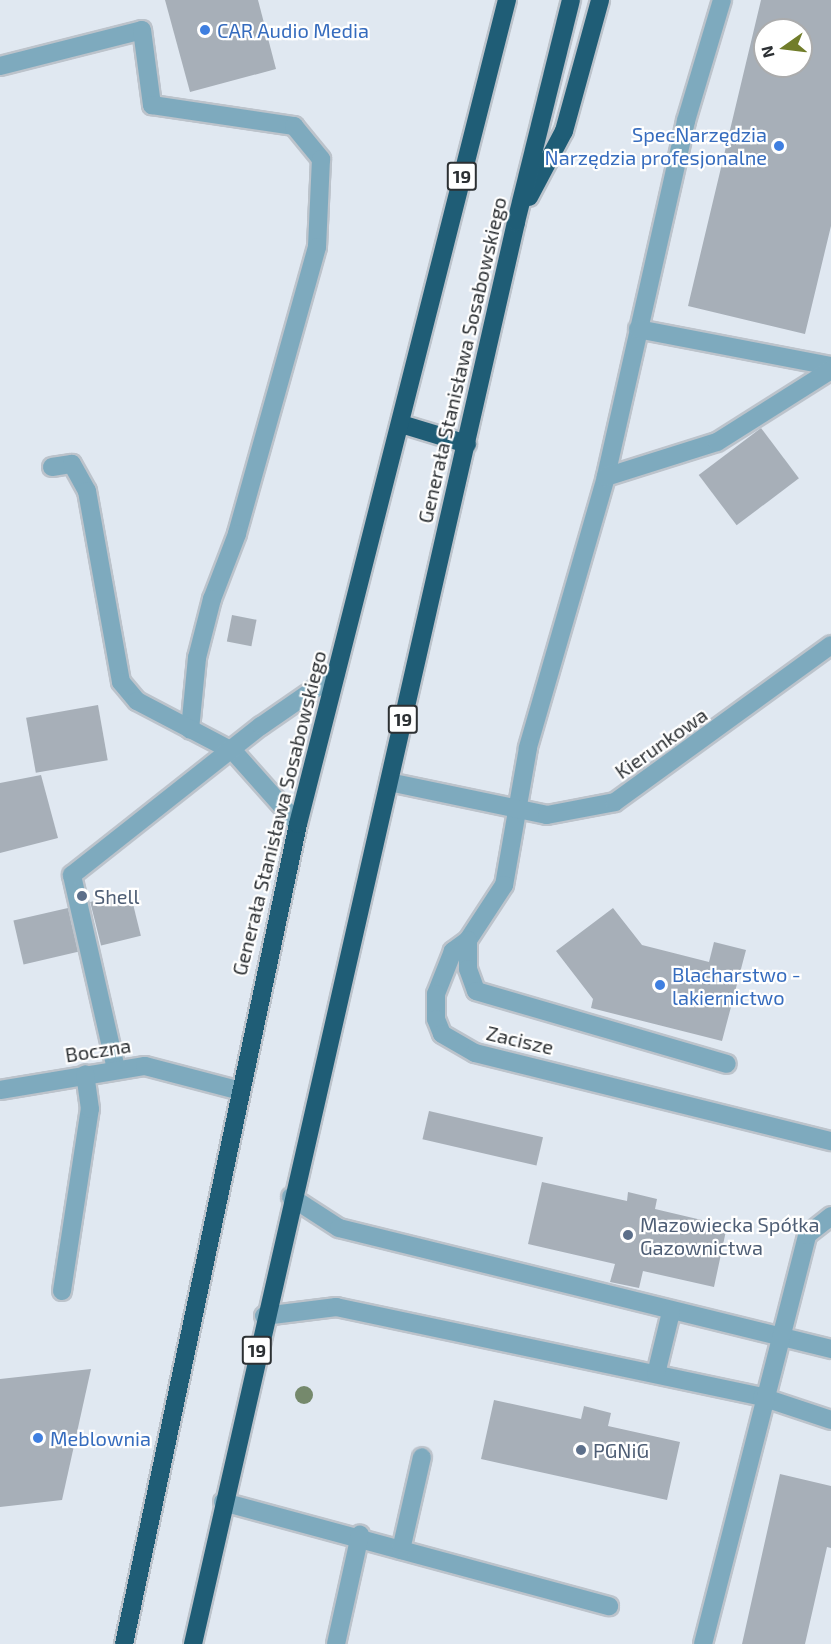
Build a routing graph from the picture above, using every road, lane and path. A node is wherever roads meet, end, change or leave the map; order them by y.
1 (496, 0) edge
2 (507, 0) edge
3 (571, 0) edge
4 (600, 0) edge
5 (722, 0) edge
6 (0, 66) edge
7 (486, 80) junction
8 (516, 222) junction
9 (638, 329) junction
10 (831, 368) edge
11 (401, 424) junction
12 (466, 444) junction
13 (52, 467) dead end
14 (606, 477) junction
15 (831, 645) edge
16 (336, 674) junction
17 (190, 730) junction
18 (234, 752) junction
19 (389, 782) junction
20 (518, 811) junction
21 (298, 824) junction
22 (468, 940) junction
23 (727, 1064) dead end
24 (116, 1069) junction
25 (85, 1074) junction
26 (0, 1090) edge
27 (237, 1090) junction
28 (831, 1141) edge
29 (291, 1197) junction
30 (831, 1216) edge
31 (62, 1291) dead end
32 (671, 1312) junction
33 (264, 1316) junction
34 (782, 1337) junction
35 (831, 1349) edge
36 (656, 1374) junction
37 (762, 1396) junction
38 (831, 1420) edge
39 (422, 1457) dead end
40 (223, 1502) junction
41 (360, 1535) junction
42 (401, 1550) junction
43 (609, 1606) dead end
44 (124, 1644) edge
45 (193, 1644) edge
46 (336, 1644) edge
47 (703, 1644) edge

1 - 7 highway, 19
2 - 7 highway, Generała Stanisława Sosabowskiego
3 - 8 highway, Generała Stanisława Sosabowskiego
4 - 8 highway, 19
5 - 9 street, Zacisze
6 - 17 street
7 - 11 highway, Generała Stanisława Sosabowskiego / 19
8 - 12 highway, Generała Stanisława Sosabowskiego / 19
9 - 10 street
9 - 14 street, Zacisze
10 - 14 street
11 - 12 highway
11 - 16 highway, Generała Stanisława Sosabowskiego / 19
12 - 19 highway, Generała Stanisława Sosabowskiego / 19
13 - 17 street
14 - 20 street, Zacisze
15 - 20 street, Kierunkowa
16 - 18 street
16 - 21 highway, Generała Stanisława Sosabowskiego / 19
17 - 18 street
18 - 21 street
18 - 24 street
19 - 20 street, Kierunkowa
19 - 29 highway, Generała Stanisława Sosabowskiego / 19
20 - 22 street, Zacisze
21 - 27 highway, Generała Stanisława Sosabowskiego / 19
22 - 23 street
22 - 28 street, Zacisze
24 - 25 street, Boczna
24 - 27 street, Boczna
25 - 26 street, Boczna
25 - 31 street
27 - 44 highway, Generała Stanisława Sosabowskiego / 19
29 - 32 street
29 - 33 highway, Generała Stanisława Sosabowskiego / 19
30 - 34 street
32 - 34 street
32 - 36 street
33 - 36 street
33 - 40 highway, Generała Stanisława Sosabowskiego / 19
34 - 35 street
34 - 37 street
36 - 37 street
37 - 38 street
37 - 47 street
39 - 42 street
40 - 41 street
40 - 45 highway, Generała Stanisława Sosabowskiego / 19
41 - 42 street
41 - 46 street
42 - 43 street

